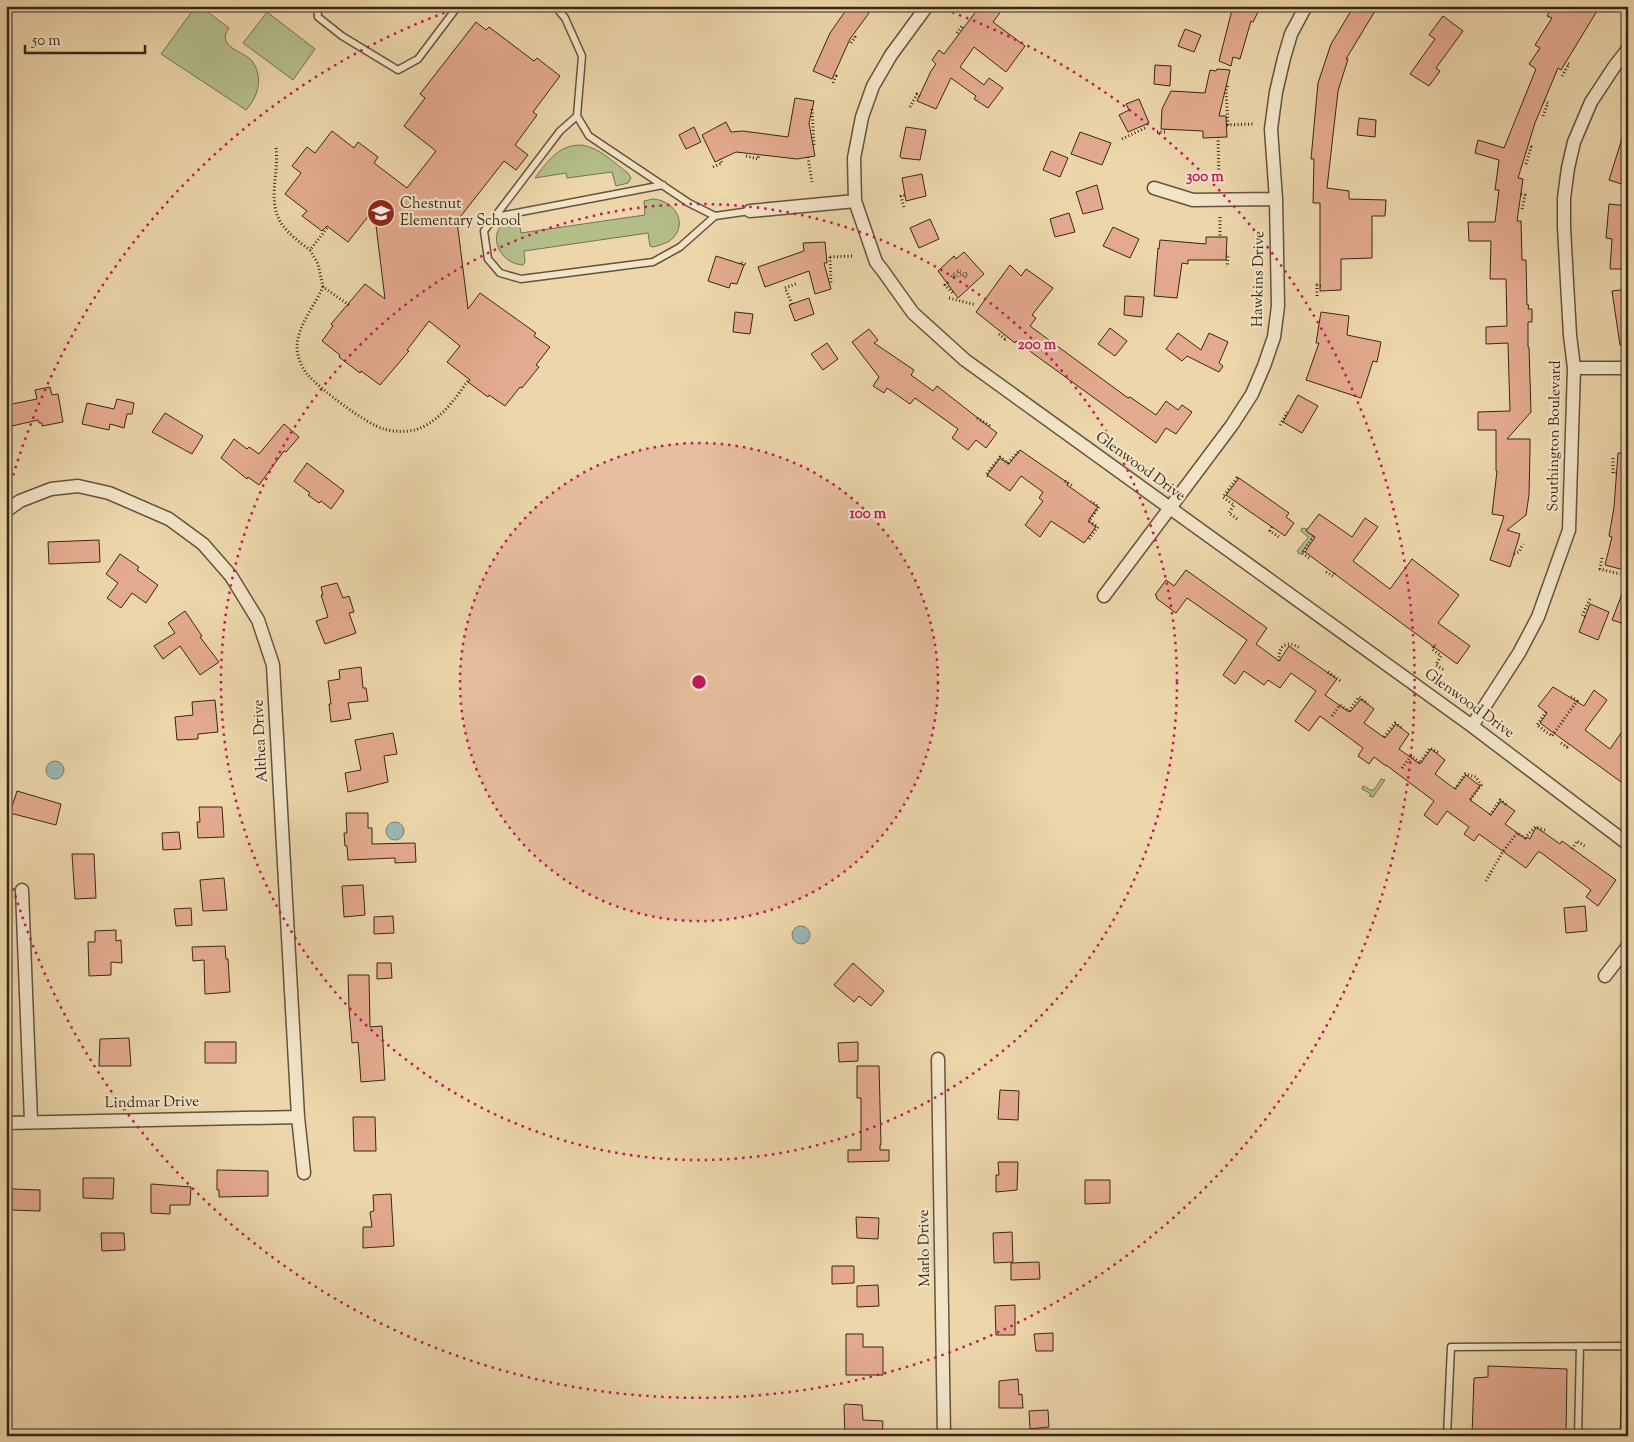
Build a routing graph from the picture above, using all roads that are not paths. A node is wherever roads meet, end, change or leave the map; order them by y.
1 (317, 6) edge
2 (458, 6) edge
3 (555, 6) edge
4 (927, 6) edge
5 (1306, 6) edge
6 (1628, 49) edge
7 (577, 116) junction
8 (663, 185) junction
9 (1154, 188) dead end
10 (1276, 199) junction
11 (855, 202) junction
12 (750, 211) joint
13 (715, 216) junction
14 (495, 217) junction
15 (1574, 368) junction
16 (1628, 368) edge
17 (1170, 509) junction
18 (6, 511) edge
19 (1104, 596) dead end
20 (1472, 726) junction
21 (1628, 844) edge
22 (22, 890) dead end
23 (1628, 946) edge
24 (1605, 976) dead end
25 (938, 1059) dead end
26 (298, 1117) junction
27 (31, 1121) junction
28 (6, 1122) edge
29 (304, 1173) dead end
30 (1580, 1346) junction
31 (944, 1436) edge
32 (1447, 1436) edge
33 (1578, 1436) edge
34 (1624, 1436) edge

1 - 2 lane
3 - 7 lane
4 - 11 street, Glenwood Drive
5 - 10 street, Hawkins Drive
6 - 15 street, Southington Boulevard
7 - 8 lane
7 - 14 lane
8 - 13 lane
8 - 14 lane
9 - 10 street
10 - 17 street, Hawkins Drive
11 - 12 street
11 - 17 street, Glenwood Drive
12 - 13 lane
13 - 14 lane
15 - 16 street
15 - 20 street, Southington Boulevard
17 - 19 street, Hawkins Drive
17 - 20 street, Glenwood Drive
18 - 26 street, Althea Drive
20 - 21 street, Glenwood Drive
22 - 27 street
23 - 24 street
25 - 31 street, Marlo Drive
26 - 27 street, Lindmar Drive
26 - 29 street, Althea Drive
27 - 28 street, Lindmar Drive
30 - 32 lane
30 - 33 lane
30 - 34 lane

